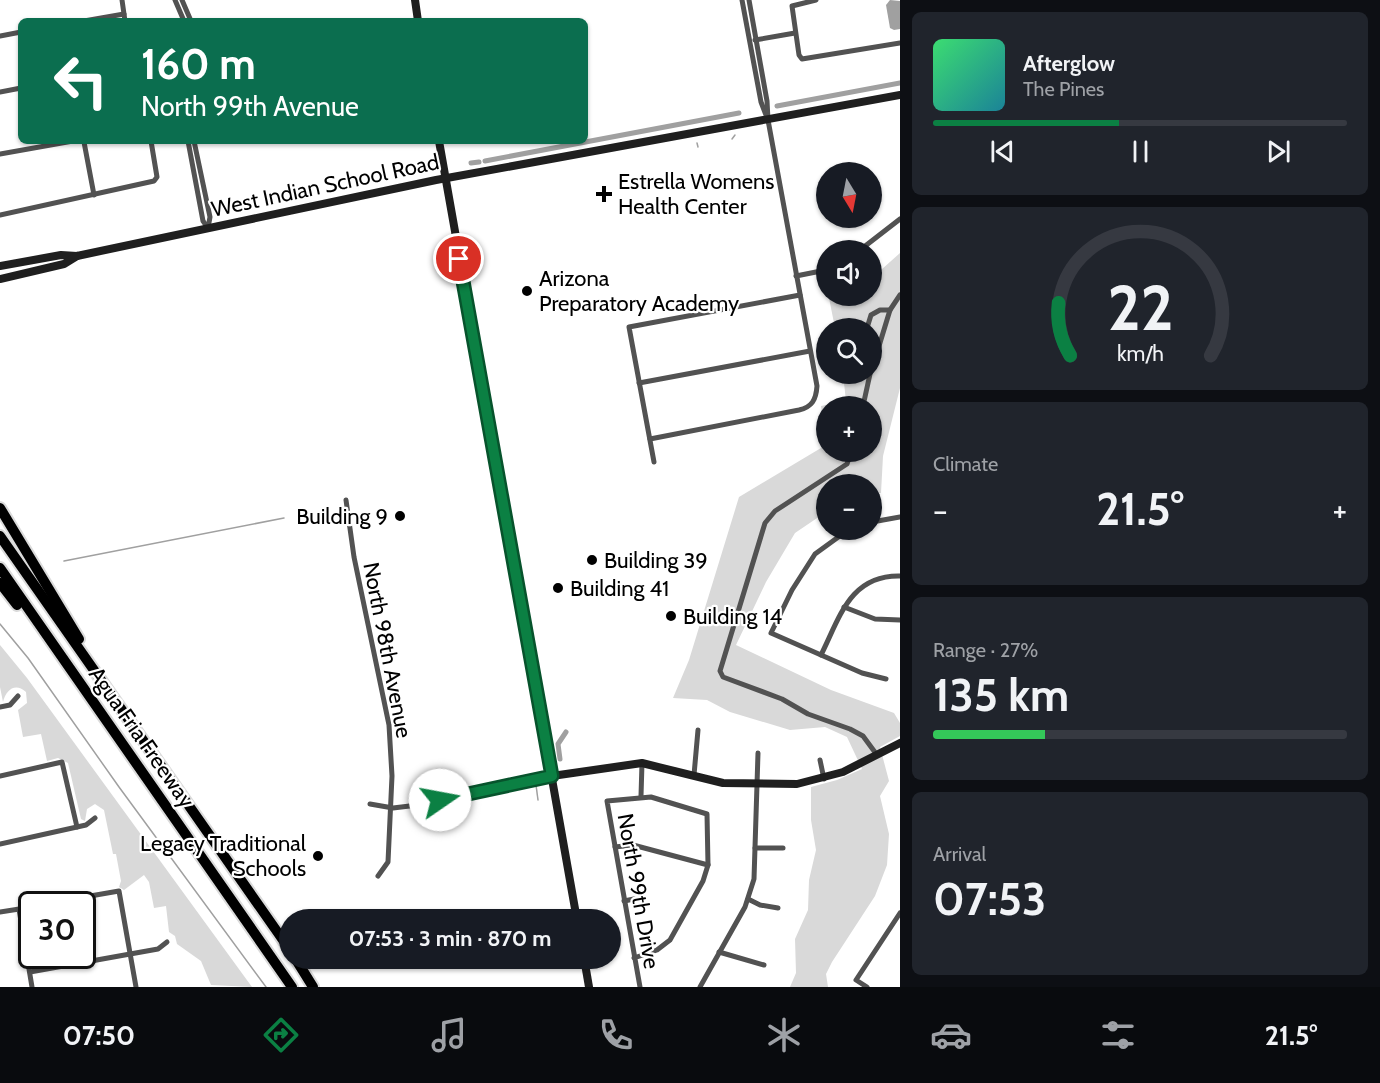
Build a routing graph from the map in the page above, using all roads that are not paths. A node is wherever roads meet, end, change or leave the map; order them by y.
1 (122, 0) edge
2 (175, 0) edge
3 (182, 0) edge
4 (415, 0) edge
5 (742, 0) edge
6 (749, 0) edge
7 (816, 0) edge
8 (124, 14) junction
9 (101, 18) edge
10 (125, 18) edge
11 (183, 18) edge
12 (190, 18) edge
13 (418, 18) edge
14 (18, 33) edge
15 (795, 33) junction
16 (0, 36) edge
17 (753, 41) junction
18 (900, 43) edge
19 (18, 89) edge
20 (0, 92) edge
21 (900, 95) edge
22 (768, 120) junction
23 (56, 144) edge
24 (84, 144) edge
25 (152, 144) edge
26 (189, 144) edge
27 (195, 144) edge
28 (439, 144) edge
29 (0, 154) edge
30 (445, 179) junction
31 (94, 195) junction
32 (0, 215) edge
33 (900, 219) edge
34 (208, 228) junction
35 (873, 240) edge
36 (77, 256) junction
37 (0, 266) edge
38 (816, 272) edge
39 (796, 276) junction
40 (0, 279) edge
41 (800, 295) junction
42 (900, 295) edge
43 (890, 310) junction
44 (871, 318) edge
45 (882, 332) edge
46 (810, 351) junction
47 (639, 382) junction
48 (650, 439) junction
49 (654, 462) dead end
50 (848, 462) edge
51 (346, 500) dead end
52 (0, 508) edge
53 (900, 517) edge
54 (882, 520) edge
55 (0, 536) edge
56 (834, 540) edge
57 (0, 568) edge
58 (900, 576) edge
59 (0, 583) edge
60 (844, 607) junction
61 (900, 620) edge
62 (821, 655) junction
63 (886, 679) dead end
64 (18, 696) dead end
65 (0, 707) edge
66 (698, 730) dead end
67 (900, 743) edge
68 (152, 752) junction
69 (758, 753) dead end
70 (877, 755) junction
71 (135, 760) junction
72 (820, 760) dead end
73 (642, 763) junction
74 (694, 775) junction
75 (0, 776) edge
76 (552, 776) junction
77 (824, 779) junction
78 (757, 784) junction
79 (641, 796) junction
80 (370, 804) dead end
81 (390, 807) junction
82 (95, 818) dead end
83 (77, 827) junction
84 (0, 844) edge
85 (615, 847) junction
86 (755, 848) junction
87 (783, 848) dead end
88 (708, 865) junction
89 (378, 876) dead end
90 (96, 895) edge
91 (634, 899) dead end
92 (748, 899) junction
93 (624, 901) junction
94 (778, 908) dead end
95 (18, 909) edge
96 (575, 909) edge
97 (0, 912) edge
98 (900, 913) edge
99 (266, 915) junction
100 (248, 922) junction
101 (279, 928) edge
102 (279, 934) edge
103 (166, 942) dead end
104 (719, 952) junction
105 (130, 954) junction
106 (634, 958) junction
107 (764, 965) dead end
108 (29, 969) edge
109 (302, 969) edge
110 (309, 969) edge
111 (586, 969) edge
112 (30, 972) junction
113 (32, 987) edge
114 (136, 987) edge
115 (285, 987) edge
116 (292, 987) edge
117 (313, 987) edge
118 (320, 987) edge
119 (589, 987) edge
120 (640, 987) edge
121 (700, 987) edge
122 (867, 987) edge

1 - 8 street
2 - 11 street
3 - 12 street
4 - 13 main road
5 - 17 street
6 - 17 street
7 - 15 street
8 - 9 street
8 - 10 street
14 - 16 street
15 - 17 street
15 - 18 street
17 - 22 street
19 - 20 street
21 - 22 main road, West Indian School Road
22 - 30 main road, West Indian School Road
22 - 39 street
23 - 29 street
24 - 31 street
25 - 31 street
26 - 34 street
27 - 34 street
28 - 30 main road
30 - 34 main road, West Indian School Road
30 - 76 main road
31 - 32 street
33 - 35 street
34 - 36 main road, West Indian School Road
36 - 37 main road, West Indian School Road
36 - 40 main road, West Indian School Road
38 - 39 street
39 - 41 street
41 - 46 street
41 - 47 street
42 - 43 street
43 - 44 street
43 - 45 street
46 - 47 street
46 - 48 street
47 - 48 street
48 - 49 street
50 - 70 street
51 - 81 street, North 98th Avenue
52 - 68 highway
53 - 54 street
55 - 68 highway, Agua Fria Freeway
56 - 62 street
57 - 71 highway, Agua Fria Freeway
58 - 60 street
59 - 71 highway
60 - 61 street
60 - 62 street
62 - 63 street
64 - 65 street
66 - 74 street
67 - 70 main road
68 - 99 highway, Agua Fria Freeway
69 - 78 street
70 - 77 main road
71 - 100 highway, Agua Fria Freeway
72 - 77 street
73 - 74 main road
73 - 76 main road
73 - 79 street
74 - 78 main road
75 - 83 street
76 - 81 street
76 - 96 main road
77 - 78 main road
78 - 86 street
79 - 85 street, North 99th Drive
79 - 88 street
80 - 81 street
81 - 89 street, North 98th Avenue
82 - 83 street
83 - 84 street
85 - 88 street
85 - 93 street, North 99th Drive
86 - 87 street
86 - 92 street
88 - 106 street
90 - 105 street
91 - 93 street
92 - 94 street
92 - 104 street
93 - 106 street, North 99th Drive
95 - 97 street
98 - 122 street
99 - 101 highway
99 - 102 highway, Agua Fria Freeway
100 - 115 highway
100 - 116 highway, Agua Fria Freeway
103 - 105 street
104 - 107 street
104 - 121 street
105 - 112 street
105 - 114 street
106 - 120 street, North 99th Drive
108 - 112 street
109 - 117 highway
110 - 118 highway
111 - 119 main road
112 - 113 street

